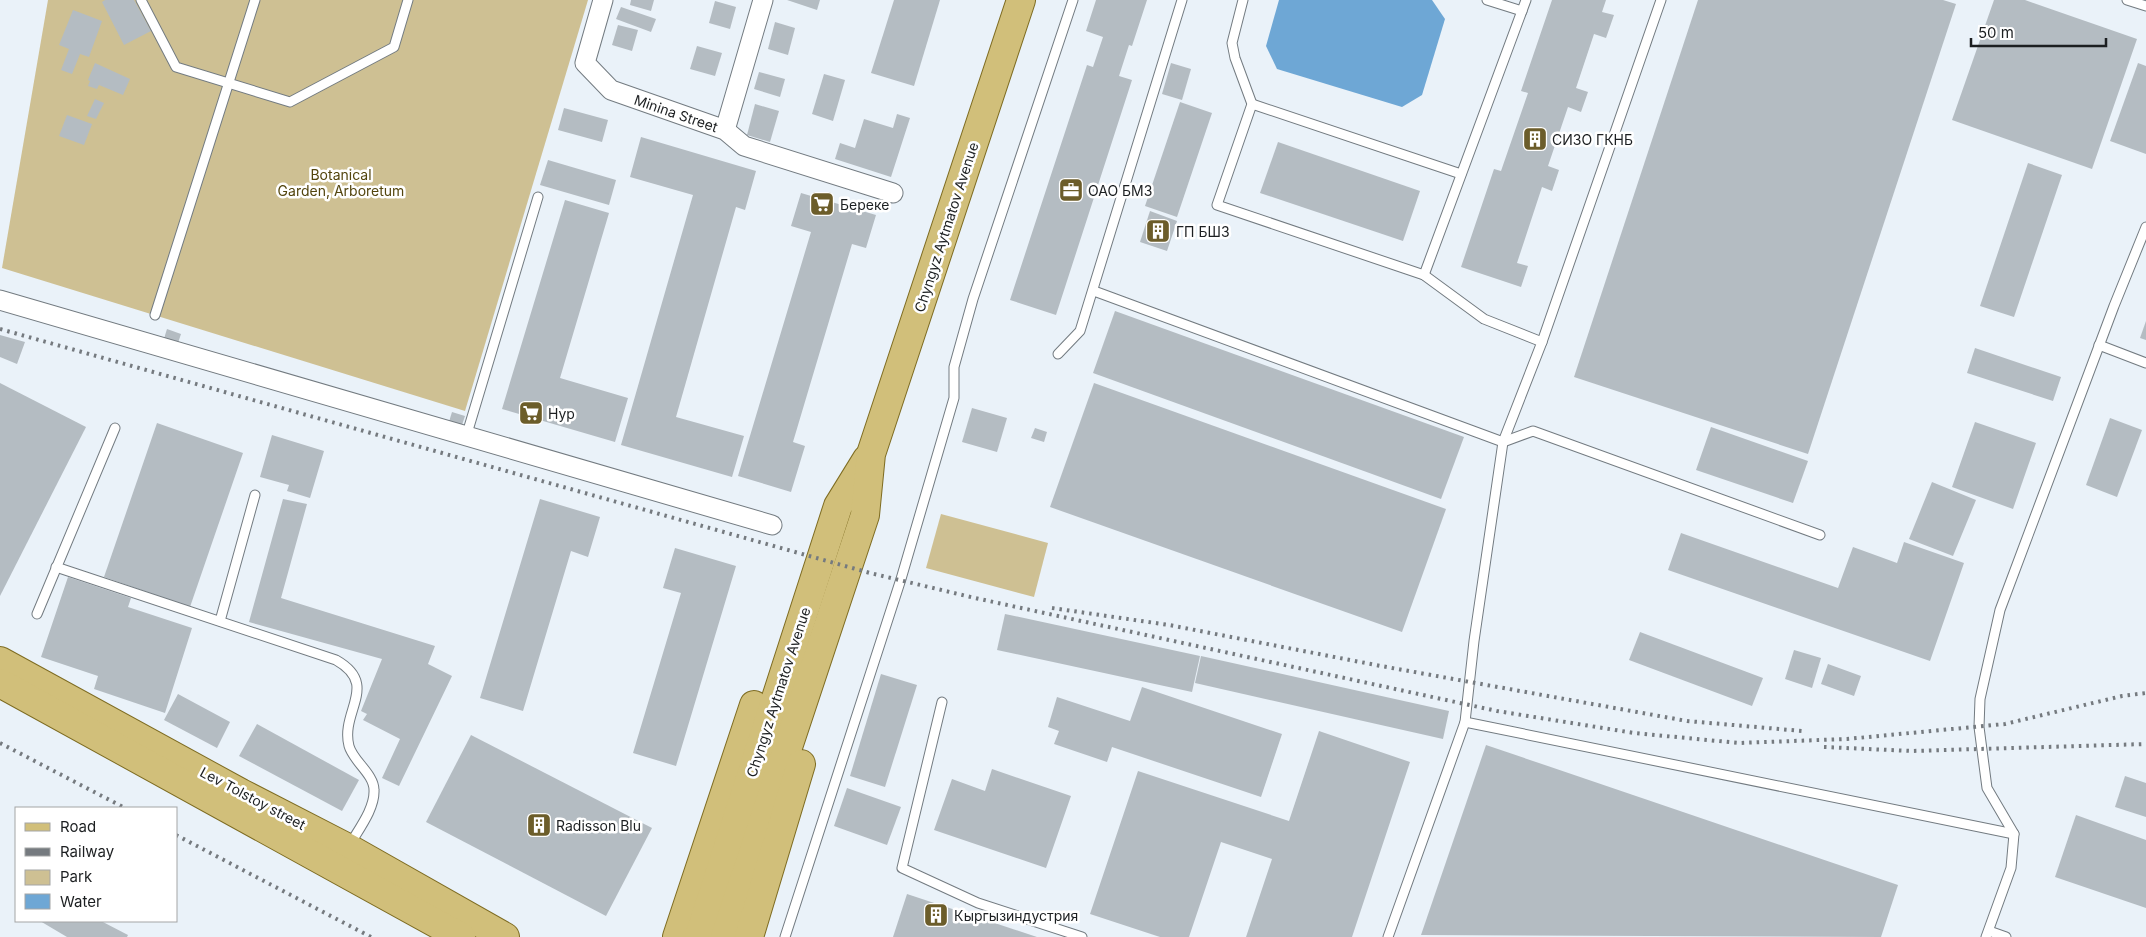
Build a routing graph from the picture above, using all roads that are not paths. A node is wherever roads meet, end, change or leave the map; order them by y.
1 (140, 0) edge
2 (255, 0) edge
3 (408, 0) edge
4 (603, 0) edge
5 (763, 0) edge
6 (1021, 0) edge
7 (1073, 0) edge
8 (1182, 0) edge
9 (1243, 0) edge
10 (1487, 0) edge
11 (1526, 0) edge
12 (1661, 0) edge
13 (2128, 0) edge
14 (2146, 6) edge
15 (1522, 10) junction
16 (229, 84) junction
17 (1252, 104) junction
18 (725, 130) junction
19 (1461, 174) junction
20 (893, 193) dead end
21 (538, 197) dead end
22 (2146, 227) edge
23 (1424, 275) junction
24 (1094, 291) junction
25 (0, 300) edge
26 (155, 315) dead end
27 (1542, 342) junction
28 (2099, 345) junction
29 (1058, 354) dead end
30 (2146, 363) edge
31 (115, 428) dead end
32 (466, 437) junction
33 (1503, 442) junction
34 (871, 454) junction
35 (255, 495) dead end
36 (772, 525) dead end
37 (1820, 535) dead end
38 (56, 567) junction
39 (812, 585) junction
40 (838, 594) junction
41 (37, 614) dead end
42 (220, 621) junction
43 (0, 661) edge
44 (0, 683) edge
45 (942, 702) dead end
46 (1465, 722) junction
47 (2014, 834) junction
48 (343, 858) junction
49 (1988, 934) edge
50 (462, 937) edge
51 (505, 937) edge
52 (677, 937) edge
53 (699, 937) edge
54 (725, 937) edge
55 (749, 937) edge
56 (785, 937) edge
57 (1082, 937) edge
58 (1388, 937) edge
59 (2006, 937) edge

1 - 16 lane
2 - 16 lane
3 - 16 lane
4 - 18 street, Minina Street
5 - 18 street
6 - 34 main road, Chyngyz Aytmatov Avenue
7 - 56 lane
8 - 24 lane
9 - 17 lane
10 - 15 lane
11 - 15 lane
12 - 27 lane
13 - 14 lane
15 - 19 lane
16 - 26 lane
17 - 19 lane
17 - 23 lane
18 - 20 street, Minina Street
19 - 23 lane
21 - 32 lane
22 - 28 lane
23 - 27 lane
24 - 29 lane
24 - 33 lane
25 - 32 street
27 - 33 lane
28 - 30 lane
28 - 47 lane
31 - 38 lane
32 - 36 street
33 - 37 lane
33 - 46 lane
34 - 39 main road, Chyngyz Aytmatov Avenue
34 - 40 main road, Chyngyz Aytmatov Avenue
35 - 42 lane
38 - 41 lane
38 - 42 lane
39 - 52 main road
39 - 53 main road, Chyngyz Aytmatov Avenue
40 - 54 main road, Chyngyz Aytmatov Avenue
40 - 55 main road
42 - 48 lane
43 - 48 main road, Lev Tolstoy street
44 - 48 main road, Lev Tolstoy street
45 - 57 lane
46 - 47 lane
46 - 58 lane
47 - 49 lane
48 - 50 main road, Lev Tolstoy street
48 - 51 main road, Lev Tolstoy street
49 - 59 lane

